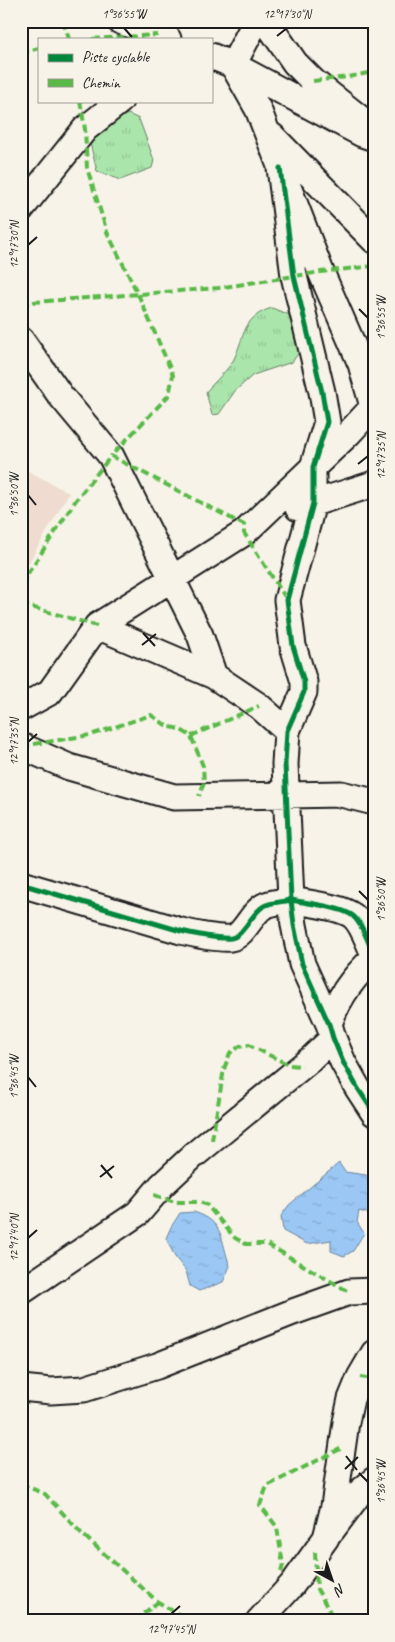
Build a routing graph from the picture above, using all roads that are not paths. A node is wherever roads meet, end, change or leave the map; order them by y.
1 (120, 21) edge
2 (256, 21) edge
3 (266, 21) edge
4 (165, 38) edge
5 (222, 61) edge
6 (119, 102) edge
7 (374, 129) edge
8 (266, 131) junction
9 (374, 138) edge
10 (280, 168) junction
11 (21, 209) edge
12 (374, 240) edge
13 (21, 340) edge
14 (373, 408) edge
15 (313, 467) junction
16 (374, 484) edge
17 (313, 504) junction
18 (259, 519) junction
19 (172, 579) junction
20 (97, 626) junction
21 (214, 676) junction
22 (21, 708) edge
23 (287, 731) junction
24 (21, 746) edge
25 (287, 796) junction
26 (374, 802) edge
27 (21, 884) edge
28 (291, 900) junction
29 (374, 956) edge
30 (331, 1031) junction
31 (374, 1113) edge
32 (374, 1291) edge
33 (21, 1292) edge
34 (374, 1353) edge
35 (21, 1388) edge
36 (374, 1480) edge
37 (326, 1538) junction
38 (260, 1621) edge

1 - 4 street
2 - 5 street
3 - 7 street
5 - 8 street
5 - 9 street
6 - 11 street
8 - 10 street
8 - 12 street
10 - 14 street
10 - 15 street
13 - 19 street
14 - 15 street
15 - 17 street
15 - 18 street
16 - 17 street
17 - 18 street
17 - 23 street
18 - 19 street
19 - 20 street
19 - 21 street
20 - 21 street
20 - 22 street
21 - 23 street
23 - 25 street
24 - 25 street
25 - 26 street
25 - 28 street
27 - 28 street
28 - 29 street
28 - 30 street
29 - 30 street
30 - 31 street
30 - 33 street
32 - 35 street
34 - 37 street
36 - 37 street
37 - 38 street

